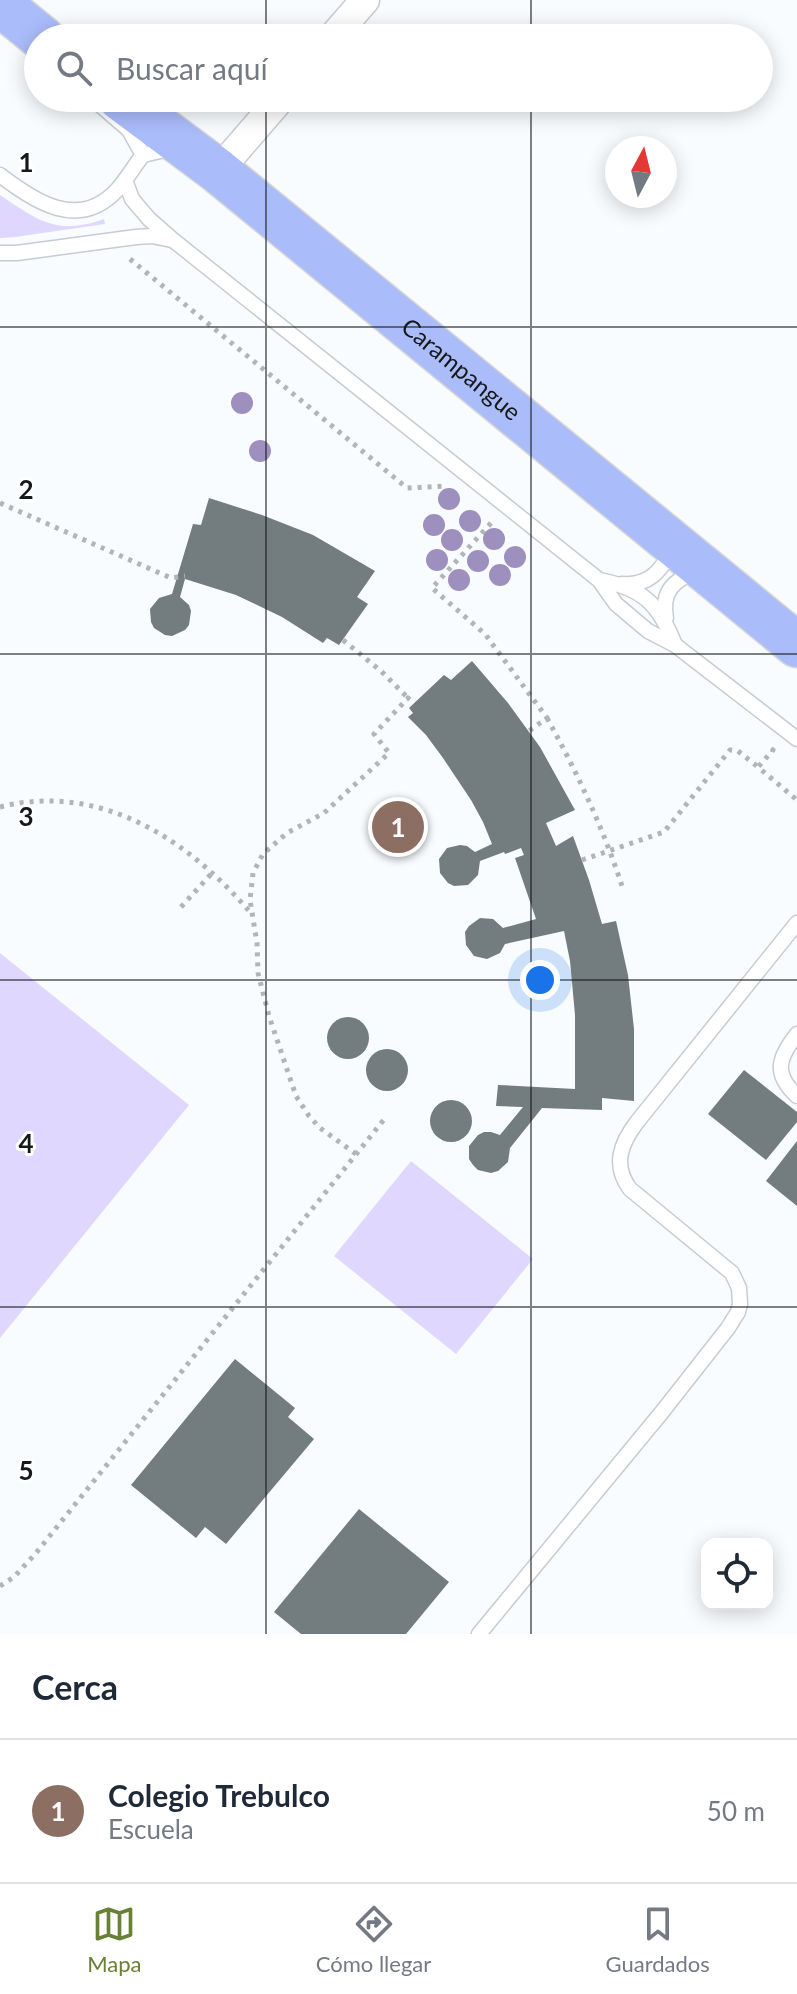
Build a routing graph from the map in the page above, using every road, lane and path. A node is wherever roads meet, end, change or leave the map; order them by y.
1 (365, 0) edge
2 (0, 4) edge
3 (25, 24) edge
4 (344, 24) edge
5 (108, 112) edge
6 (139, 112) edge
7 (263, 112) edge
8 (143, 155) junction
9 (202, 159) junction
10 (0, 175) edge
11 (125, 180) junction
12 (173, 240) junction
13 (0, 253) edge
14 (123, 254) dead end
15 (457, 495) dead end
16 (0, 503) edge
17 (491, 523) dead end
18 (690, 556) junction
19 (185, 576) dead end
20 (599, 580) junction
21 (619, 584) junction
22 (666, 622) junction
23 (343, 640) dead end
24 (675, 645) junction
25 (797, 645) edge
26 (547, 718) junction
27 (529, 731) dead end
28 (797, 739) edge
29 (760, 741) dead end
30 (758, 767) junction
31 (797, 800) edge
32 (0, 807) edge
33 (609, 851) junction
34 (582, 860) dead end
35 (212, 873) junction
36 (623, 889) dead end
37 (181, 907) dead end
38 (252, 914) junction
39 (797, 923) edge
40 (797, 1034) edge
41 (797, 1096) edge
42 (386, 1117) dead end
43 (356, 1154) junction
44 (0, 1586) edge
45 (479, 1634) edge

1 - 4 street
2 - 3 main road
5 - 8 lane
6 - 9 main road, Carampangue
7 - 9 street
8 - 9 lane
8 - 11 lane
9 - 18 main road, Carampangue
10 - 11 lane
11 - 12 lane
12 - 13 lane
12 - 20 lane
14 - 15 path
16 - 19 path
17 - 26 path
18 - 21 lane
18 - 22 lane
18 - 25 main road, Carampangue
20 - 21 lane
20 - 24 lane
21 - 22 lane
22 - 24 lane
23 - 38 path
24 - 28 lane
26 - 27 path
26 - 33 path
29 - 30 path
30 - 31 path
30 - 33 path
32 - 35 path
33 - 34 path
33 - 36 path
35 - 37 path
35 - 38 path
38 - 43 path
39 - 45 lane
40 - 41 lane
42 - 43 path
43 - 44 path

